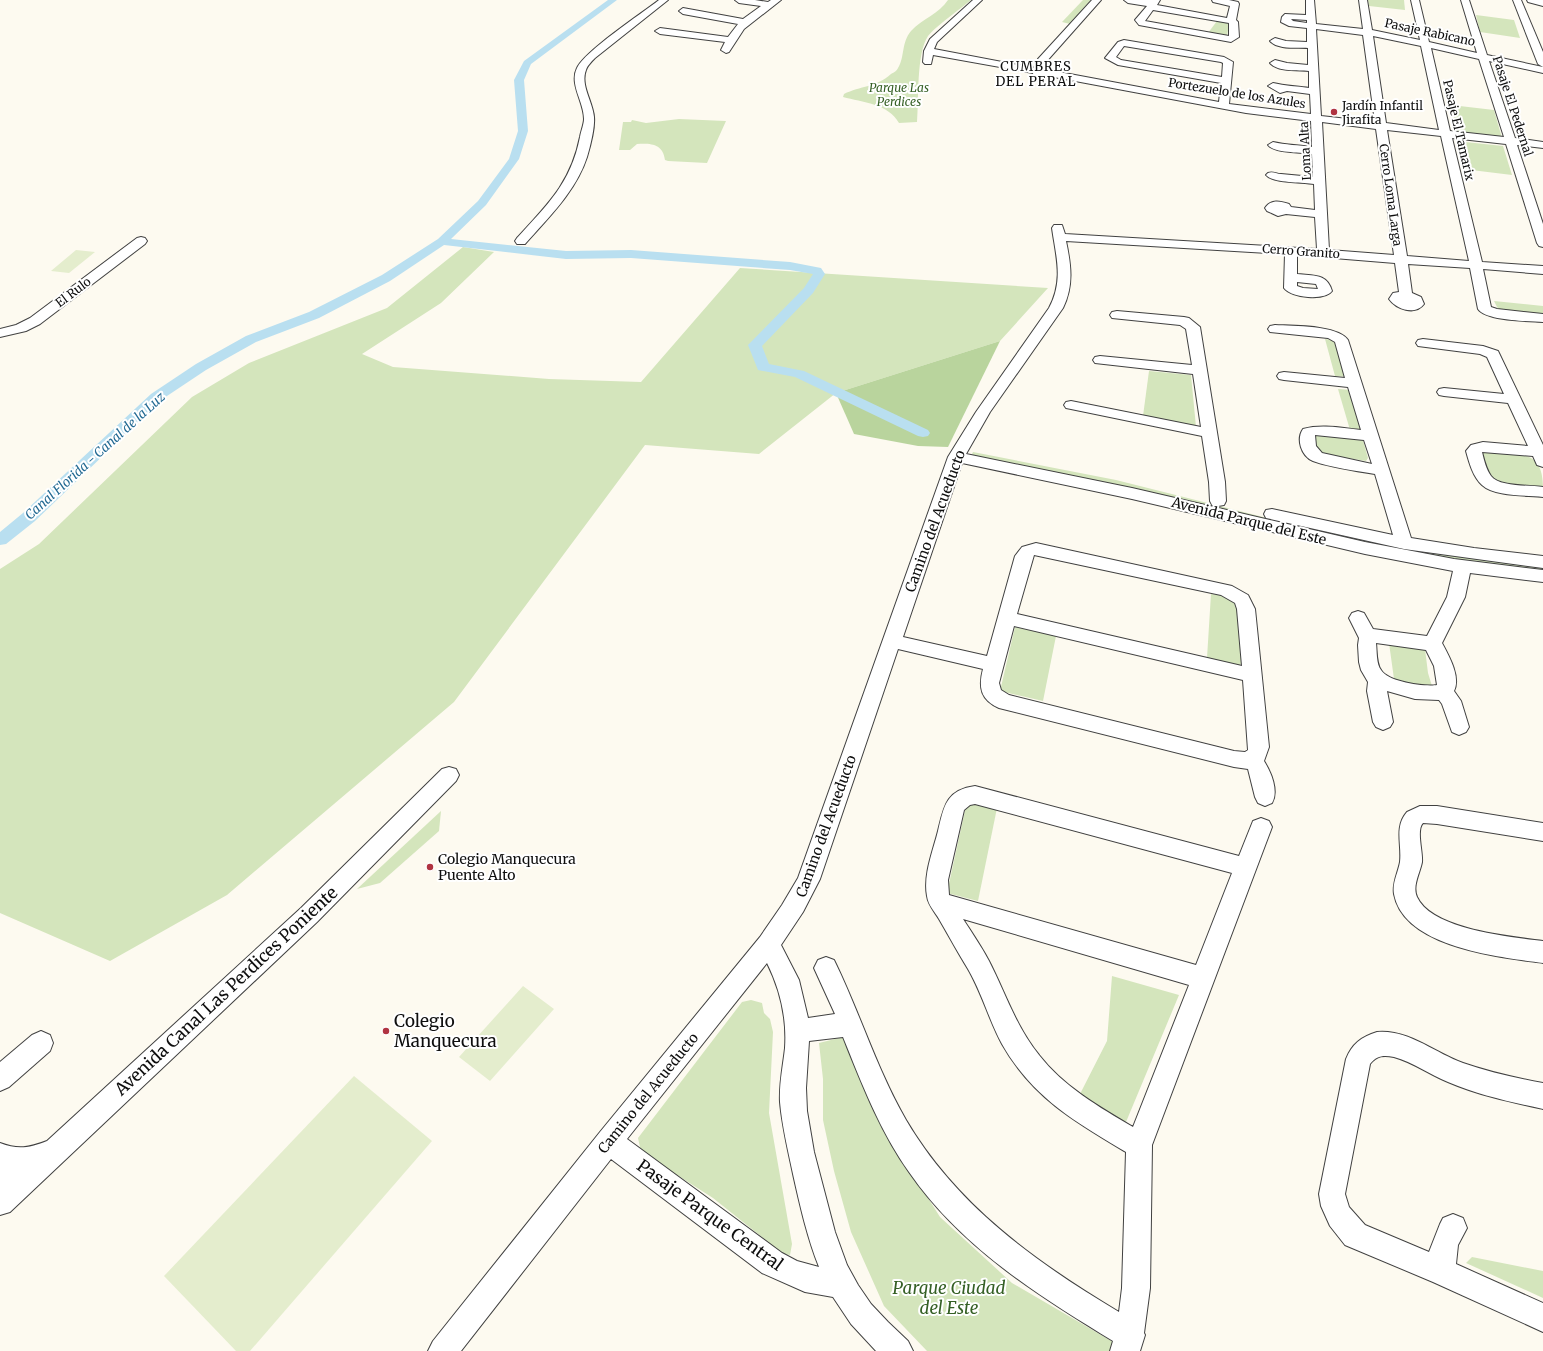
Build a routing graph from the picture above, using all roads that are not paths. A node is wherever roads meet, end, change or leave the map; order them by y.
1 (664, 0) edge
2 (739, 0) edge
3 (777, 0) edge
4 (978, 0) edge
5 (1097, 0) edge
6 (1128, 0) edge
7 (1216, 0) edge
8 (1310, 0) edge
9 (1363, 0) edge
10 (1415, 0) edge
11 (1465, 0) edge
12 (1517, 0) edge
13 (1531, 0) edge
14 (1234, 1) edge
15 (1543, 3) edge
16 (1153, 4) edge
17 (769, 5) junction
18 (683, 11) dead end
19 (1231, 21) junction
20 (744, 22) junction
21 (1311, 22) junction
22 (660, 31) dead end
23 (1368, 32) junction
24 (730, 40) junction
25 (1288, 43) dead end
26 (1426, 44) junction
27 (1312, 45) junction
28 (726, 50) dead end
29 (930, 51) junction
30 (1483, 57) junction
31 (928, 63) dead end
32 (1275, 63) dead end
33 (1543, 64) edge
34 (1313, 68) junction
35 (1543, 70) edge
36 (1038, 75) junction
37 (1225, 81) junction
38 (1286, 88) dead end
39 (1315, 92) junction
40 (1224, 106) junction
41 (1316, 119) junction
42 (1381, 126) junction
43 (1446, 134) junction
44 (1510, 142) junction
45 (1543, 145) edge
46 (1287, 147) dead end
47 (1318, 150) junction
48 (1286, 177) dead end
49 (1319, 181) junction
50 (1286, 210) dead end
51 (1321, 214) junction
52 (1059, 232) joint
53 (141, 241) dead end
54 (521, 241) dead end
55 (1543, 243) edge
56 (1291, 251) junction
57 (1323, 253) junction
58 (1400, 259) junction
59 (1476, 265) junction
60 (1543, 270) edge
61 (1290, 277) dead end
62 (1406, 295) dead end
63 (1118, 315) dead end
64 (1537, 317) edge
65 (1275, 329) dead end
66 (0, 333) edge
67 (1423, 344) dead end
68 (1100, 360) dead end
69 (1200, 370) junction
70 (1284, 376) dead end
71 (1355, 383) junction
72 (1444, 392) dead end
73 (1514, 399) junction
74 (1070, 405) dead end
75 (1210, 433) junction
76 (1371, 436) junction
77 (959, 451) junction
78 (1541, 457) edge
79 (1382, 471) junction
80 (1543, 492) edge
81 (1218, 501) junction
82 (1404, 543) junction
83 (1543, 562) edge
84 (1462, 566) junction
85 (1543, 576) edge
86 (1007, 618) junction
87 (1358, 618) dead end
88 (1369, 638) junction
89 (891, 642) junction
90 (1432, 644) junction
91 (994, 665) junction
92 (1252, 675) junction
93 (1378, 681) junction
94 (1443, 691) junction
95 (1383, 722) dead end
96 (1459, 727) dead end
97 (1253, 758) junction
98 (449, 776) dead end
99 (1265, 797) dead end
100 (1261, 827) dead end
101 (1543, 832) edge
102 (1246, 867) junction
103 (940, 902) junction
104 (768, 944) junction
105 (1543, 952) edge
106 (826, 968) dead end
107 (1203, 978) junction
108 (850, 1024) junction
109 (797, 1031) junction
110 (41, 1044) dead end
111 (0, 1078) edge
112 (1543, 1096) edge
113 (609, 1141) junction
114 (1139, 1145) junction
115 (59, 1147) junction
116 (0, 1156) edge
117 (0, 1162) edge
118 (0, 1182) edge
119 (0, 1202) edge
120 (1453, 1228) dead end
121 (1443, 1272) junction
122 (840, 1283) junction
123 (1543, 1318) edge
124 (1128, 1343) edge
125 (443, 1351) edge
126 (898, 1351) edge

1 - 54 street
2 - 17 street
3 - 17 street
4 - 29 street
5 - 36 street
6 - 16 street
7 - 14 street
8 - 21 street, Loma Alta
9 - 23 street, Cerro Loma Larga
10 - 26 street, Pasaje El Tamarix
11 - 30 street, Pasaje El Pedernal
12 - 33 street
13 - 15 street
14 - 19 street
16 - 19 street
16 - 19 street
17 - 20 street
18 - 20 street
20 - 24 street
21 - 23 street, Pasaje Rabicano
21 - 27 street, Loma Alta
22 - 24 street
23 - 26 street, Pasaje Rabicano
23 - 42 street, Cerro Loma Larga
24 - 28 street
25 - 27 street
26 - 30 street, Pasaje Rabicano
26 - 43 street, Pasaje El Tamarix
27 - 34 street, Loma Alta
29 - 31 street
29 - 36 street, Portezuelo de los Azules
30 - 35 street, Pasaje Rabicano
30 - 44 street, Pasaje El Pedernal
32 - 34 street
34 - 39 street, Loma Alta
36 - 40 street, Portezuelo de los Azules
37 - 37 street
37 - 40 street
38 - 39 street
39 - 41 street, Loma Alta
40 - 41 street, Portezuelo de los Azules
41 - 42 street, Portezuelo de los Azules
41 - 47 street, Loma Alta
42 - 43 street, Portezuelo de los Azules
42 - 58 street, Cerro Loma Larga
43 - 44 street, Portezuelo de los Azules
43 - 59 street, Pasaje El Tamarix
44 - 45 street, Portezuelo de los Azules
44 - 55 street, Pasaje El Pedernal
46 - 47 street
47 - 49 street, Loma Alta
48 - 49 street
49 - 51 street, Loma Alta
50 - 51 street
51 - 57 street, Loma Alta
52 - 56 street, Cerro Granito
52 - 77 street, Camino del Acueducto
53 - 66 street, El Rulo
56 - 57 street, Cerro Granito
56 - 61 street
57 - 58 street, Cerro Granito
58 - 59 street, Cerro Granito
58 - 62 street, Cerro Loma Larga
59 - 60 street, Cerro Granito
59 - 64 street, Pasaje El Tamarix
63 - 69 street
65 - 71 street
67 - 73 street
68 - 69 street
69 - 75 street
70 - 71 street
71 - 76 street
72 - 73 street
73 - 78 street
74 - 75 street
75 - 81 street
76 - 79 street
76 - 79 street
77 - 81 street, Avenida Parque del Este
77 - 84 street, Avenida Parque del Este
77 - 89 street, Camino del Acueducto
78 - 80 street
79 - 82 street
81 - 82 street, Avenida Parque del Este
82 - 83 street, Avenida Parque del Este
84 - 85 street, Avenida Parque del Este
84 - 90 street
86 - 91 street
86 - 92 street
86 - 92 street
87 - 88 street
88 - 90 street
88 - 93 street
89 - 91 street
89 - 104 street, Camino del Acueducto
90 - 94 street
91 - 97 street
92 - 97 street
93 - 94 street
93 - 95 street
94 - 96 street
97 - 99 street
98 - 115 street, Avenida Canal Las Perdices Poniente
100 - 102 street
101 - 105 street
102 - 103 street
102 - 107 street
103 - 107 street
103 - 114 street
104 - 109 street
104 - 113 street, Camino del Acueducto
106 - 108 street
107 - 114 street
108 - 109 street
108 - 124 street
109 - 122 street
110 - 111 street
112 - 121 street
113 - 122 street, Pasaje Parque Central
113 - 125 street, Camino del Acueducto
114 - 124 street
115 - 116 street
115 - 119 street, Avenida Canal Las Perdices Poniente
117 - 118 street
120 - 121 street
121 - 123 street
122 - 126 street

